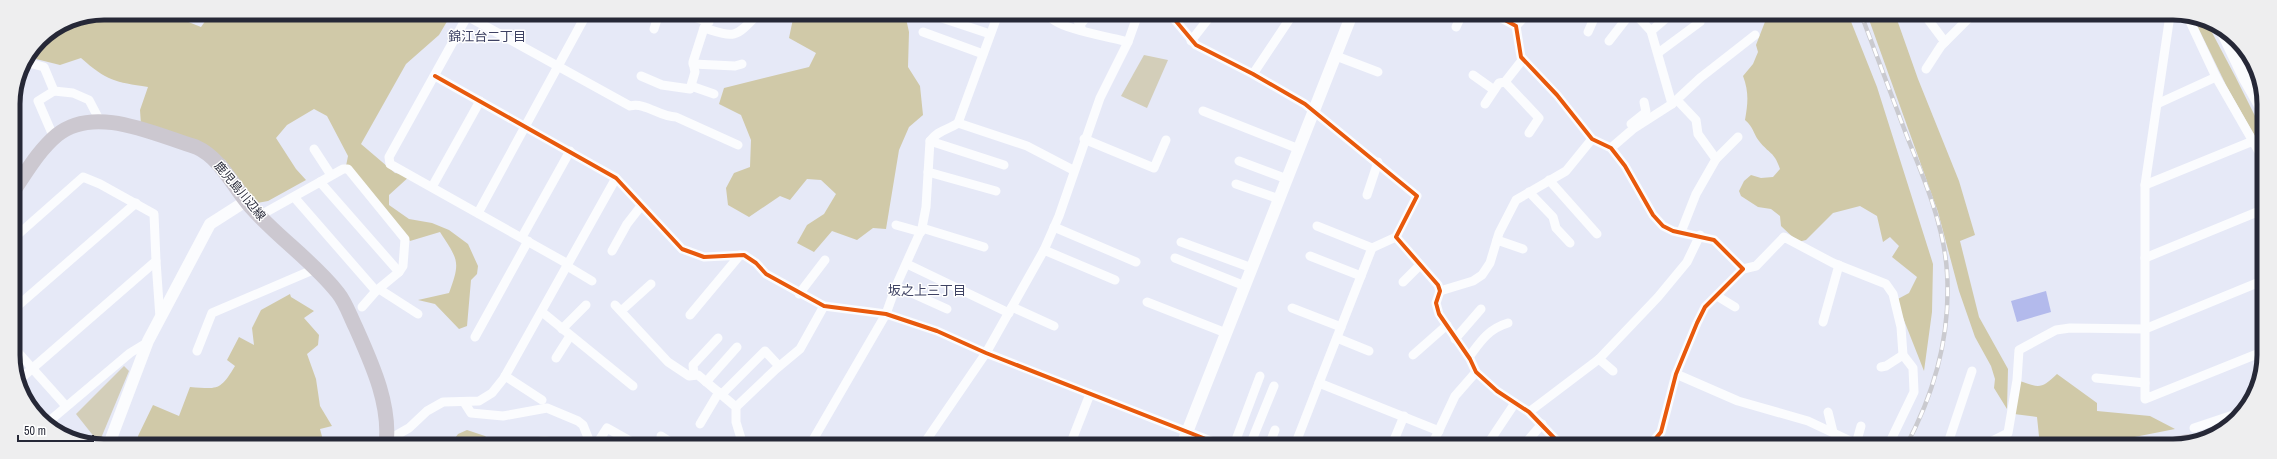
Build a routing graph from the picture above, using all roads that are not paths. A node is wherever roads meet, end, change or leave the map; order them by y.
1 (465, 20) edge
2 (477, 20) edge
3 (583, 20) edge
4 (657, 20) edge
5 (752, 20) edge
6 (948, 20) edge
7 (996, 20) edge
8 (1054, 20) edge
9 (1078, 20) edge
10 (1085, 20) edge
11 (1136, 20) edge
12 (1175, 20) edge
13 (1207, 20) edge
14 (1289, 20) edge
15 (1350, 20) edge
16 (1459, 20) edge
17 (1505, 20) edge
18 (1522, 20) edge
19 (1593, 20) edge
20 (1625, 20) edge
21 (1640, 20) edge
22 (1664, 20) edge
23 (1699, 20) edge
24 (1928, 20) edge
25 (1966, 20) edge
26 (2169, 20) edge
27 (708, 21) edge
28 (2190, 22) edge
29 (1516, 26) junction
30 (1081, 27) junction
31 (1456, 27) dead end
32 (654, 29) dead end
33 (1651, 31) junction
34 (923, 32) dead end
35 (1588, 32) dead end
36 (990, 34) junction
37 (1755, 35) dead end
38 (1191, 40) junction
39 (2227, 40) edge
40 (1609, 41) dead end
41 (1128, 42) junction
42 (1945, 42) junction
43 (1658, 53) junction
44 (983, 54) junction
45 (1336, 56) junction
46 (1523, 59) junction
47 (30, 64) edge
48 (693, 64) junction
49 (742, 64) dead end
50 (557, 66) junction
51 (1926, 69) dead end
52 (1378, 72) dead end
53 (1254, 74) junction
54 (1473, 75) dead end
55 (435, 76) junction
56 (641, 76) dead end
57 (2216, 77) junction
58 (1505, 82) junction
59 (691, 86) junction
60 (54, 90) junction
61 (1494, 90) junction
62 (714, 94) dead end
63 (2257, 99) edge
64 (480, 101) junction
65 (1644, 102) dead end
66 (1675, 102) junction
67 (1485, 104) dead end
68 (2157, 104) junction
69 (1314, 111) junction
70 (1203, 112) dead end
71 (100, 121) junction
72 (958, 122) junction
73 (525, 126) junction
74 (1629, 132) junction
75 (1529, 133) dead end
76 (1738, 137) dead end
77 (54, 138) junction
78 (1592, 139) junction
79 (1084, 140) junction
80 (1166, 140) dead end
81 (930, 141) junction
82 (2253, 141) junction
83 (738, 145) dead end
84 (1611, 148) junction
85 (2257, 148) edge
86 (314, 149) dead end
87 (987, 149) dead end
88 (1299, 149) junction
89 (570, 151) junction
90 (984, 158) junction
91 (1716, 159) junction
92 (1239, 161) dead end
93 (1378, 162) junction
94 (1004, 165) dead end
95 (1073, 170) junction
96 (928, 172) junction
97 (331, 175) junction
98 (20, 178) edge
99 (616, 178) junction
100 (1287, 179) junction
101 (1550, 180) junction
102 (320, 182) junction
103 (1236, 184) dead end
104 (2145, 185) junction
105 (432, 187) junction
106 (996, 191) dead end
107 (1529, 192) junction
108 (1366, 195) dead end
109 (294, 197) junction
110 (1279, 199) junction
111 (246, 201) junction
112 (136, 203) junction
113 (641, 206) junction
114 (2257, 212) edge
115 (478, 213) junction
116 (260, 216) junction
117 (896, 225) dead end
118 (1317, 226) dead end
119 (1054, 228) junction
120 (921, 230) junction
121 (1681, 232) junction
122 (20, 233) edge
123 (1597, 234) dead end
124 (1700, 235) junction
125 (1396, 237) junction
126 (525, 239) junction
127 (1497, 240) junction
128 (1181, 242) dead end
129 (1570, 243) dead end
130 (984, 247) dead end
131 (1372, 248) junction
132 (1523, 249) dead end
133 (1044, 250) junction
134 (612, 251) dead end
135 (740, 255) junction
136 (1310, 256) dead end
137 (1175, 258) dead end
138 (2145, 258) junction
139 (825, 260) dead end
140 (156, 261) junction
141 (1136, 262) dead end
142 (907, 264) junction
143 (568, 265) junction
144 (1420, 265) junction
145 (1839, 265) junction
146 (1252, 268) junction
147 (315, 269) junction
148 (1743, 269) junction
149 (399, 272) junction
150 (1361, 276) junction
151 (1115, 280) dead end
152 (592, 281) dead end
153 (1404, 282) dead end
154 (2257, 283) edge
155 (652, 284) dead end
156 (896, 286) junction
157 (1245, 286) junction
158 (378, 290) junction
159 (1440, 291) junction
160 (799, 294) junction
161 (1717, 296) junction
162 (1147, 302) dead end
163 (20, 304) edge
164 (586, 305) dead end
165 (824, 306) junction
166 (362, 307) dead end
167 (1735, 307) dead end
168 (1292, 308) dead end
169 (1481, 308) dead end
170 (947, 309) dead end
171 (1010, 310) junction
172 (542, 312) junction
173 (418, 314) dead end
174 (886, 314) junction
175 (690, 315) dead end
176 (160, 319) junction
177 (1823, 322) dead end
178 (1508, 323) dead end
179 (1054, 326) dead end
180 (1446, 326) junction
181 (1341, 327) junction
182 (2145, 329) junction
183 (566, 333) junction
184 (1226, 333) junction
185 (475, 337) dead end
186 (718, 338) dead end
187 (1337, 338) junction
188 (1455, 339) junction
189 (148, 342) junction
190 (737, 347) dead end
191 (197, 351) dead end
192 (1369, 351) dead end
193 (986, 353) junction
194 (2257, 354) edge
195 (20, 355) edge
196 (1413, 355) dead end
197 (1903, 355) junction
198 (556, 358) dead end
199 (1469, 358) junction
200 (1599, 359) junction
201 (779, 366) junction
202 (1881, 367) dead end
203 (32, 368) junction
204 (1613, 371) dead end
205 (1972, 371) dead end
206 (1476, 372) junction
207 (1676, 374) junction
208 (694, 375) junction
209 (23, 376) edge
210 (505, 376) junction
211 (1260, 376) dead end
212 (2096, 378) dead end
213 (706, 382) junction
214 (1319, 383) junction
215 (2145, 383) junction
216 (633, 386) dead end
217 (1274, 386) dead end
218 (721, 393) junction
219 (1090, 394) junction
220 (542, 400) dead end
221 (464, 402) junction
222 (1515, 403) junction
223 (66, 406) junction
224 (736, 407) junction
225 (1529, 412) junction
226 (1828, 412) dead end
227 (1404, 416) junction
228 (2228, 418) edge
229 (51, 420) edge
230 (700, 424) dead end
231 (1542, 424) junction
232 (1861, 426) dead end
233 (1275, 430) dead end
234 (1439, 431) junction
235 (1187, 432) junction
236 (1833, 432) junction
237 (2191, 435) edge
238 (661, 436) dead end
239 (111, 439) edge
240 (386, 439) edge
241 (392, 439) edge
242 (589, 439) edge
243 (600, 439) edge
244 (628, 439) edge
245 (666, 439) edge
246 (741, 439) edge
247 (813, 439) edge
248 (927, 439) edge
249 (1072, 439) edge
250 (1184, 439) edge
251 (1205, 439) edge
252 (1236, 439) edge
253 (1252, 439) edge
254 (1271, 439) edge
255 (1297, 439) edge
256 (1394, 439) edge
257 (1435, 439) edge
258 (1491, 439) edge
259 (1529, 439) edge
260 (1555, 439) edge
261 (1655, 439) edge
262 (1847, 439) edge
263 (1860, 439) edge
264 (1891, 439) edge
265 (1949, 439) edge
266 (1996, 439) edge

1 - 55 street
2 - 50 street
3 - 50 street
4 - 32 street
5 - 27 street
6 - 36 street
7 - 36 street
8 - 30 street
9 - 30 street
10 - 30 street
11 - 41 street
12 - 38 street
13 - 38 street
14 - 53 street
15 - 45 street
16 - 31 street
17 - 29 street
18 - 29 street
19 - 35 street
20 - 40 street
21 - 33 street
22 - 33 street
23 - 43 street
24 - 42 street
25 - 42 street
26 - 68 street
27 - 48 street
28 - 57 street
29 - 46 street
30 - 41 street
33 - 43 street
34 - 44 street
36 - 44 street
37 - 66 street
38 - 53 street
39 - 63 main road
41 - 79 street
42 - 51 street
43 - 66 street
44 - 72 street
45 - 52 street
45 - 69 street
46 - 58 street
46 - 78 street
47 - 60 street
48 - 49 street
48 - 59 street
50 - 73 street
50 - 83 street
53 - 69 street
54 - 61 street
55 - 64 street
55 - 105 street
56 - 59 street
57 - 68 street
57 - 82 street
58 - 61 street
58 - 75 street
59 - 62 street
60 - 71 street
60 - 77 street
61 - 67 street
64 - 73 street
64 - 105 street
65 - 74 street
66 - 74 street
66 - 91 street
68 - 104 street
69 - 88 street
69 - 93 street
70 - 88 street
71 - 77 main road, 鹿児島川辺線
71 - 111 main road, 鹿児島川辺線
72 - 81 street
72 - 95 street
73 - 89 street
73 - 115 street
74 - 84 street
76 - 91 street
77 - 98 main road, 鹿児島川辺線
78 - 84 street
78 - 101 street
79 - 80 street
79 - 95 street
81 - 90 street
81 - 96 street
82 - 85 street
82 - 104 street
84 - 121 street
86 - 97 street
87 - 90 street
88 - 100 street
89 - 99 street
89 - 126 street
90 - 94 street
91 - 121 street
92 - 100 street
93 - 108 street
93 - 125 street
95 - 119 street
96 - 106 street
96 - 120 street
97 - 102 street
97 - 149 street
99 - 113 street
99 - 143 street
100 - 110 street
101 - 107 street
101 - 123 street
102 - 109 street
102 - 149 street
103 - 110 street
104 - 138 street
105 - 115 street
107 - 127 street
107 - 129 street
109 - 116 street
109 - 158 street
110 - 146 street
111 - 116 main road, 鹿児島川辺線
111 - 176 street
112 - 122 street
112 - 140 street
112 - 163 street
113 - 134 street
113 - 135 street
114 - 138 street
115 - 126 street
116 - 147 main road, 鹿児島川辺線
117 - 120 street
118 - 131 street
119 - 133 street
119 - 141 street
120 - 130 street
120 - 142 street
121 - 124 street
124 - 148 street
124 - 200 street
125 - 131 street
125 - 144 street
126 - 143 street
126 - 185 street
127 - 132 street
127 - 159 street
128 - 146 street
131 - 150 street
133 - 151 street
133 - 171 street
135 - 160 street
135 - 175 street
136 - 150 street
137 - 157 street
138 - 182 street
139 - 160 street
140 - 176 street
140 - 203 street
142 - 156 street
142 - 171 street
143 - 152 street
143 - 172 street
144 - 153 street
144 - 159 street
145 - 148 street
145 - 177 street
145 - 197 street
146 - 157 street
147 - 191 street
147 - 240 main road, 鹿児島川辺線
148 - 161 street
149 - 158 street
150 - 181 street
154 - 182 street
155 - 208 street
156 - 170 street
156 - 174 street
157 - 184 street
158 - 166 street
158 - 173 street
159 - 180 street
160 - 165 street
161 - 167 street
161 - 207 street
162 - 184 street
164 - 183 street
165 - 174 street
165 - 201 street
168 - 181 street
169 - 188 street
171 - 179 street
171 - 193 street
172 - 183 street
172 - 210 street
174 - 193 street
174 - 247 street
176 - 189 street
178 - 199 street
180 - 188 street
180 - 196 street
181 - 187 street
182 - 215 street
182 - 266 street
183 - 198 street
183 - 216 street
184 - 235 street
186 - 208 street
187 - 192 street
187 - 214 street
188 - 199 street
189 - 223 street
189 - 239 street
190 - 213 street
193 - 219 street
193 - 248 street
194 - 215 street
195 - 203 street
197 - 202 street
197 - 264 street
199 - 206 street
200 - 204 street
200 - 225 street
201 - 218 street
201 - 224 street
203 - 209 street
203 - 223 street
205 - 265 street
206 - 222 street
206 - 234 street
207 - 236 street
207 - 261 street
208 - 213 street
210 - 220 street
210 - 221 street
211 - 252 street
212 - 215 street
213 - 218 street
214 - 227 street
214 - 255 street
217 - 253 street
218 - 224 street
218 - 230 street
219 - 235 street
219 - 249 street
221 - 241 street
221 - 242 street
222 - 225 street
222 - 258 street
223 - 229 street
224 - 246 street
225 - 231 street
226 - 236 street
227 - 234 street
227 - 256 street
228 - 237 street
231 - 259 street
231 - 260 street
232 - 263 street
233 - 254 street
234 - 257 street
235 - 250 street
235 - 251 street
236 - 262 street
238 - 245 street
243 - 244 street

